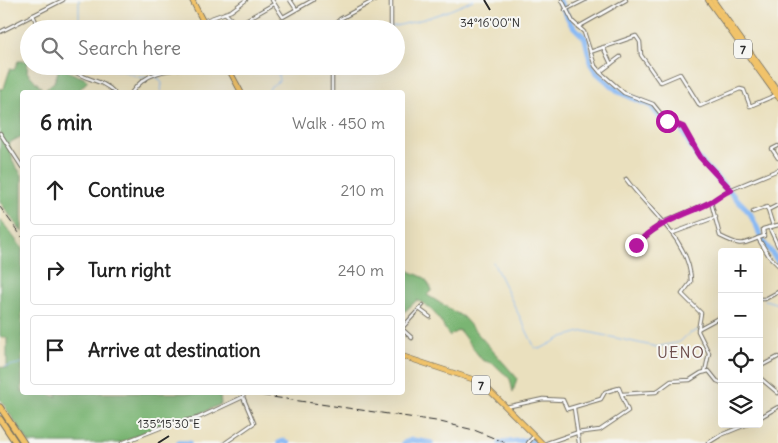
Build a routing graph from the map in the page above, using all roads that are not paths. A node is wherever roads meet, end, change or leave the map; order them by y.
1 (63, 0) edge
2 (192, 0) edge
3 (246, 0) edge
4 (272, 0) edge
5 (290, 0) edge
6 (311, 0) edge
7 (375, 0) edge
8 (391, 0) edge
9 (562, 0) edge
10 (585, 0) edge
11 (626, 0) edge
12 (708, 0) edge
13 (713, 0) edge
14 (55, 2) edge
15 (274, 4) junction
16 (296, 10) junction
17 (565, 10) junction
18 (225, 13) junction
19 (33, 15) junction
20 (23, 20) edge
21 (35, 20) edge
22 (202, 20) edge
23 (206, 20) edge
24 (232, 20) edge
25 (246, 20) edge
26 (339, 20) edge
27 (391, 20) edge
28 (20, 22) edge
29 (578, 26) junction
30 (0, 32) edge
31 (603, 47) junction
32 (590, 52) junction
33 (620, 57) dead end
34 (611, 64) junction
35 (600, 72) junction
36 (80, 75) edge
37 (153, 75) edge
38 (232, 75) edge
39 (331, 75) edge
40 (112, 90) edge
41 (134, 90) edge
42 (240, 90) edge
43 (331, 90) edge
44 (777, 94) edge
45 (0, 132) edge
46 (778, 146) edge
47 (778, 158) edge
48 (20, 164) edge
49 (778, 170) edge
50 (626, 179) dead end
51 (729, 190) junction
52 (711, 202) junction
53 (778, 205) edge
54 (768, 210) junction
55 (753, 212) dead end
56 (716, 217) junction
57 (663, 222) junction
58 (778, 225) edge
59 (773, 226) junction
60 (769, 227) junction
61 (673, 233) junction
62 (760, 237) junction
63 (778, 245) edge
64 (632, 247) dead end
65 (778, 265) edge
66 (778, 292) edge
67 (763, 299) edge
68 (423, 305) dead end
69 (420, 309) junction
70 (430, 317) dead end
71 (718, 318) edge
72 (405, 326) edge
73 (698, 330) junction
74 (405, 332) edge
75 (412, 338) dead end
76 (405, 357) edge
77 (778, 358) edge
78 (763, 365) edge
79 (705, 372) junction
80 (763, 380) edge
81 (718, 381) edge
82 (778, 393) edge
83 (622, 394) junction
84 (244, 395) edge
85 (243, 398) junction
86 (0, 407) edge
87 (505, 407) junction
88 (574, 407) junction
89 (778, 407) edge
90 (763, 416) edge
91 (0, 419) edge
92 (738, 428) edge
93 (579, 434) junction
94 (534, 436) junction
95 (16, 443) edge
96 (24, 443) edge
97 (122, 443) edge
98 (225, 443) edge
99 (528, 443) edge
100 (542, 443) edge
101 (546, 443) edge
102 (579, 443) edge
103 (708, 443) edge

1 - 14 street
2 - 22 main road
3 - 18 street
4 - 15 street
5 - 16 street
6 - 16 street
7 - 26 street
8 - 27 street
9 - 17 street
10 - 17 street
11 - 29 street
12 - 44 main road, 7
13 - 44 main road, 7
14 - 19 street
15 - 16 street
15 - 25 street
17 - 29 street
18 - 23 street
18 - 24 street
19 - 20 street
19 - 21 street
28 - 30 street
29 - 32 street
31 - 32 street
31 - 34 street
31 - 44 street
32 - 35 street
33 - 34 street
34 - 35 street
35 - 51 street
36 - 40 street
37 - 41 street
38 - 42 main road
39 - 43 street
45 - 48 street
46 - 47 street
49 - 51 street
50 - 57 street
51 - 52 street
52 - 56 street
52 - 57 street
53 - 54 street
54 - 55 street
54 - 59 street
56 - 61 street
56 - 62 street
57 - 61 street
57 - 64 street
58 - 59 street
59 - 60 street
60 - 62 street
60 - 63 street
61 - 73 street
62 - 65 street
66 - 67 street
68 - 69 street
69 - 70 street
69 - 72 street
71 - 73 street
73 - 79 street
74 - 75 street
76 - 87 main road, 7
77 - 78 street
79 - 81 street
79 - 83 street
80 - 82 street
83 - 88 street
83 - 93 street
84 - 85 street
85 - 97 street
85 - 98 street
86 - 96 highway
87 - 88 street
87 - 94 main road, 7
88 - 93 street
89 - 90 street
91 - 95 highway
92 - 103 street
93 - 101 street
93 - 102 street
94 - 99 street
94 - 100 main road, 7

